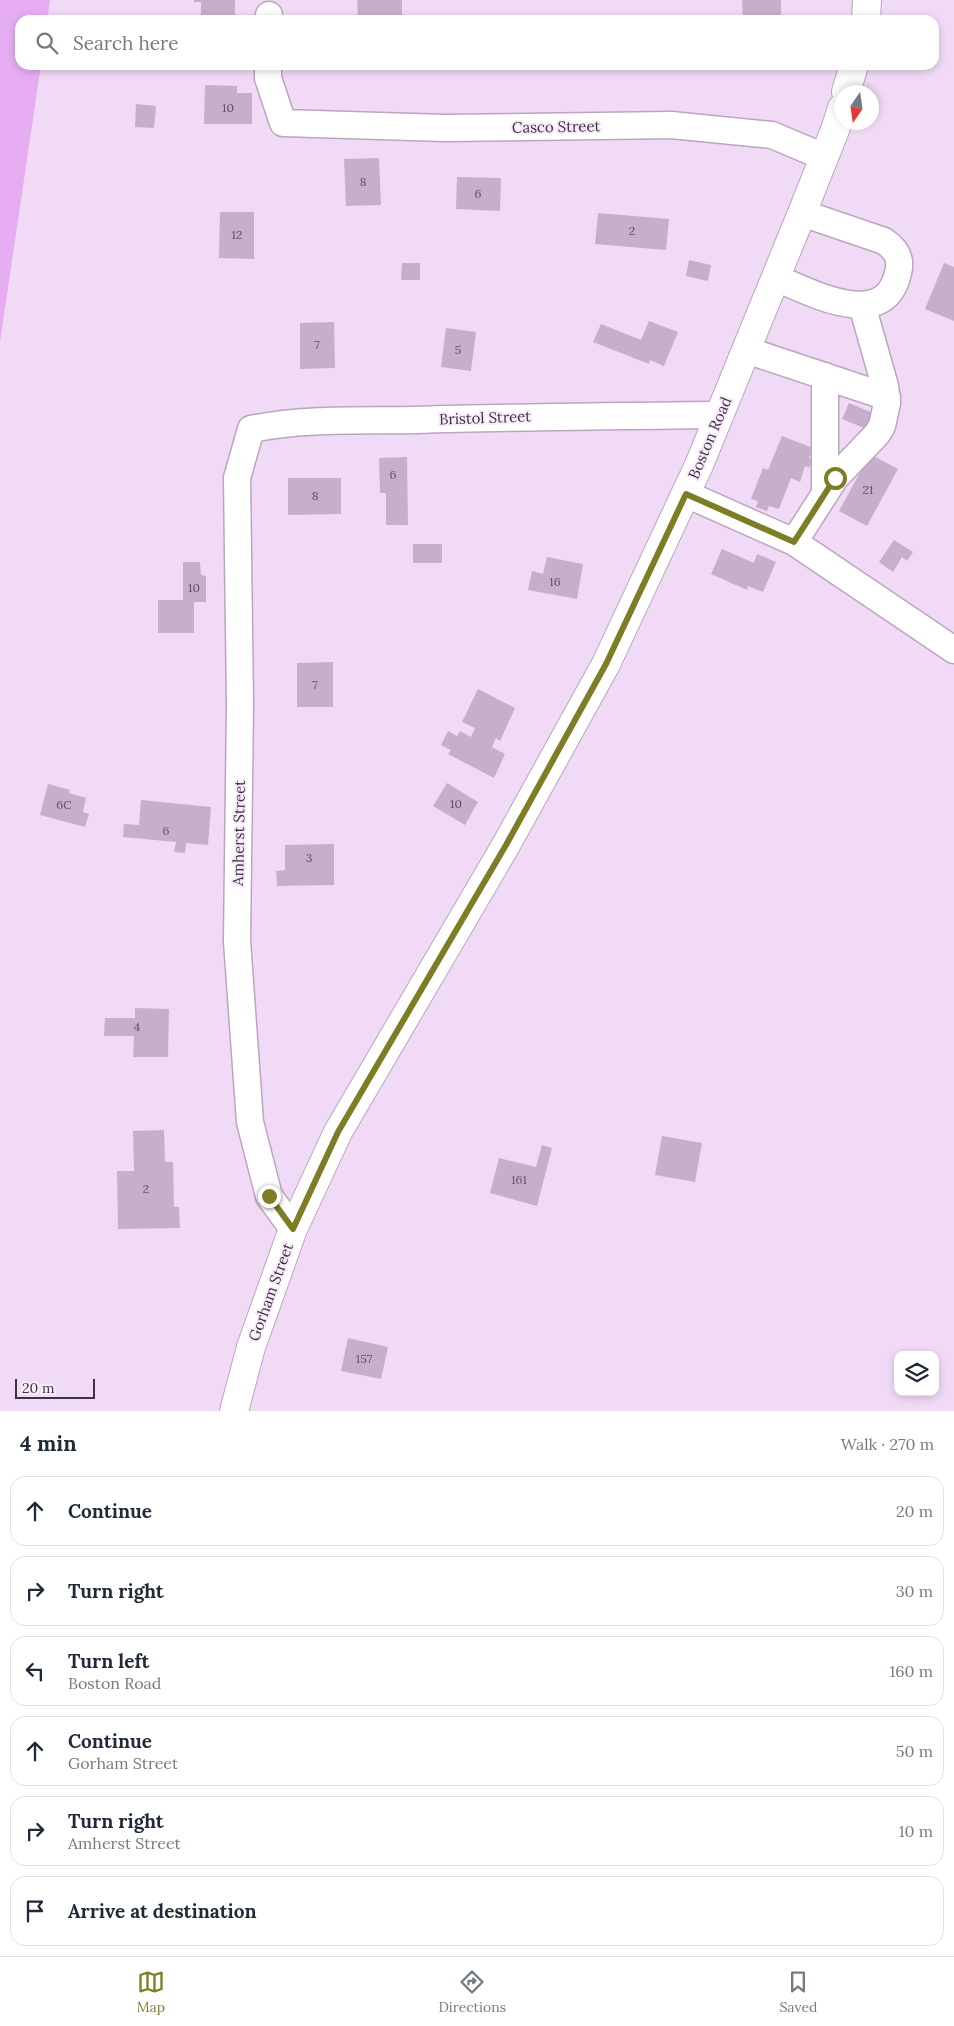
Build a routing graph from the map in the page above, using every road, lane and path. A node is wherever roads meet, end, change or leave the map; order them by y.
1 (867, 0) edge
2 (866, 15) edge
3 (268, 70) edge
4 (853, 70) edge
5 (848, 85) edge
6 (834, 130) edge
7 (824, 157) junction
8 (802, 213) junction
9 (776, 278) junction
10 (862, 305) junction
11 (746, 350) junction
12 (825, 376) junction
13 (887, 397) junction
14 (720, 416) junction
15 (251, 429) joint
16 (825, 493) junction
17 (686, 494) junction
18 (794, 542) junction
19 (954, 650) edge
20 (389, 1044) joint
21 (293, 1229) junction
22 (234, 1411) edge

1 - 2 main road
3 - 7 street, Casco Street
4 - 5 main road
6 - 7 main road, Boston Road
7 - 8 main road, Boston Road
8 - 9 main road, Boston Road
8 - 10 street
9 - 10 street
9 - 11 main road, Boston Road
10 - 13 street
11 - 12 street
11 - 14 main road, Boston Road
12 - 13 street
12 - 16 street
13 - 16 street
14 - 15 street, Bristol Street
14 - 17 main road, Boston Road
15 - 21 street, Amherst Street
16 - 18 street
17 - 18 street
17 - 20 main road, Boston Road
18 - 19 street
20 - 21 main road, Gorham Street
21 - 22 main road, Gorham Street

